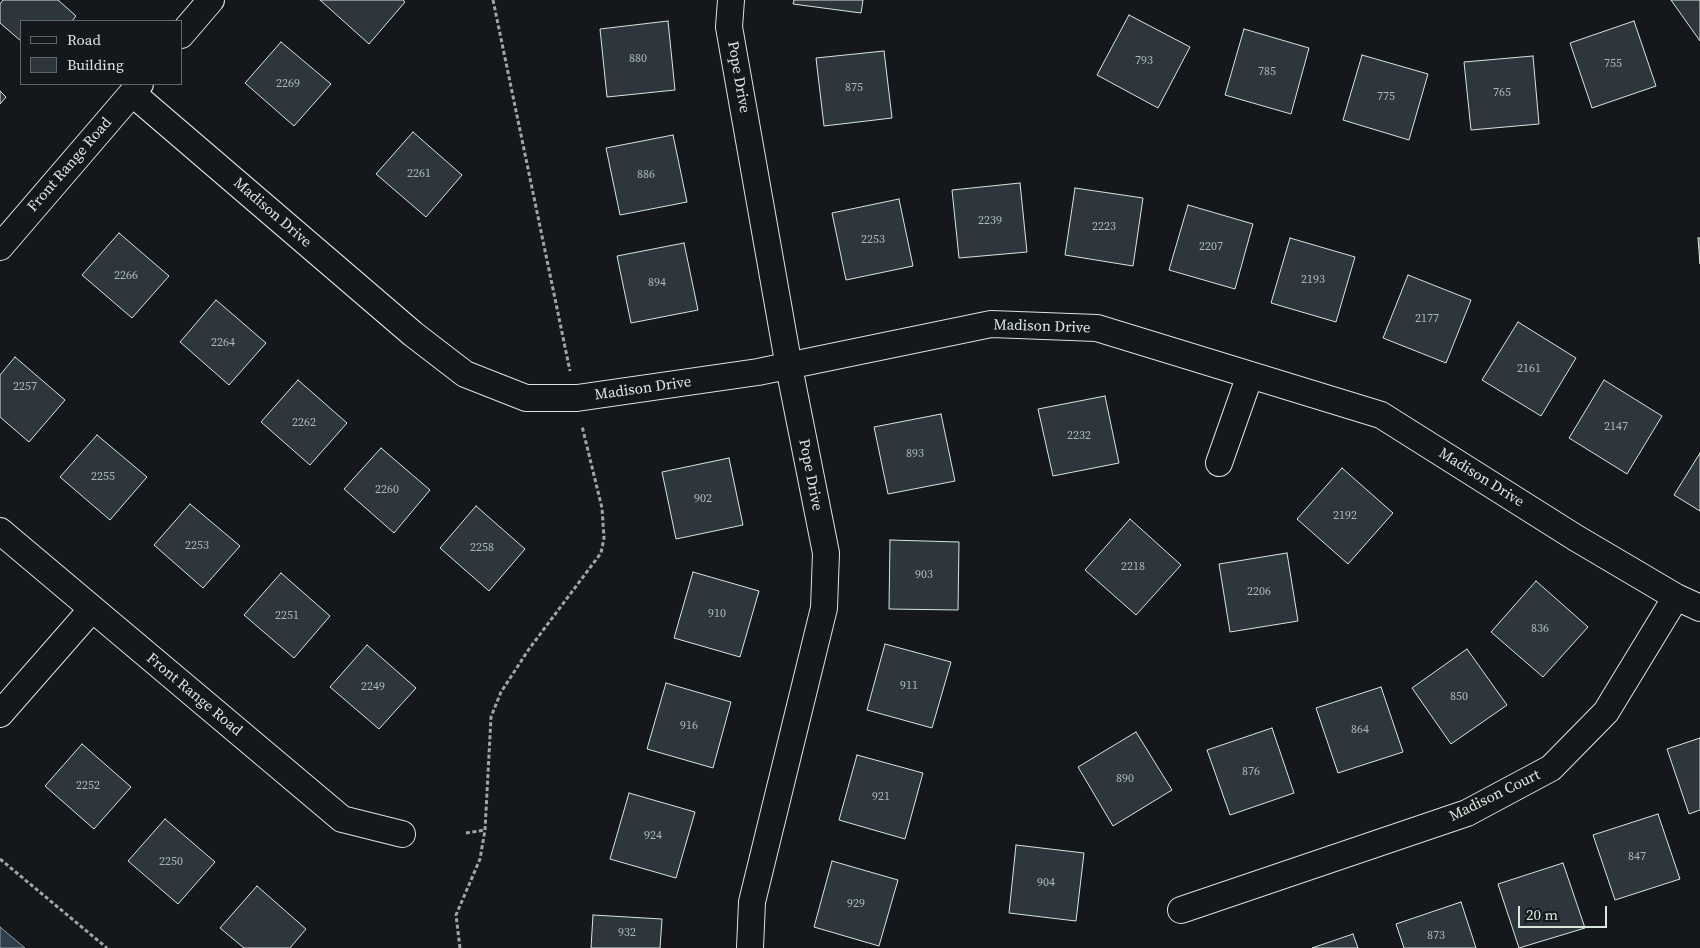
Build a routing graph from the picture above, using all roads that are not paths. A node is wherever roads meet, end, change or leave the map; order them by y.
1 (211, 0) edge
2 (731, 0) edge
3 (182, 34) edge
4 (136, 88) edge
5 (0, 247) edge
6 (789, 367) junction
7 (1250, 375) junction
8 (1220, 463) dead end
9 (0, 531) edge
10 (1676, 597) junction
11 (1700, 608) edge
12 (92, 609) junction
13 (0, 714) edge
14 (402, 834) dead end
15 (1181, 910) dead end
16 (750, 948) edge

1 - 3 street
2 - 6 street, Pope Drive
4 - 5 street, Front Range Road
4 - 6 street, Madison Drive
6 - 7 street, Madison Drive
6 - 16 street, Pope Drive
7 - 8 street
7 - 10 street, Madison Drive
9 - 12 street, Front Range Road
10 - 11 street, Madison Drive
10 - 15 street, Madison Court
12 - 13 street
12 - 14 street, Front Range Road

